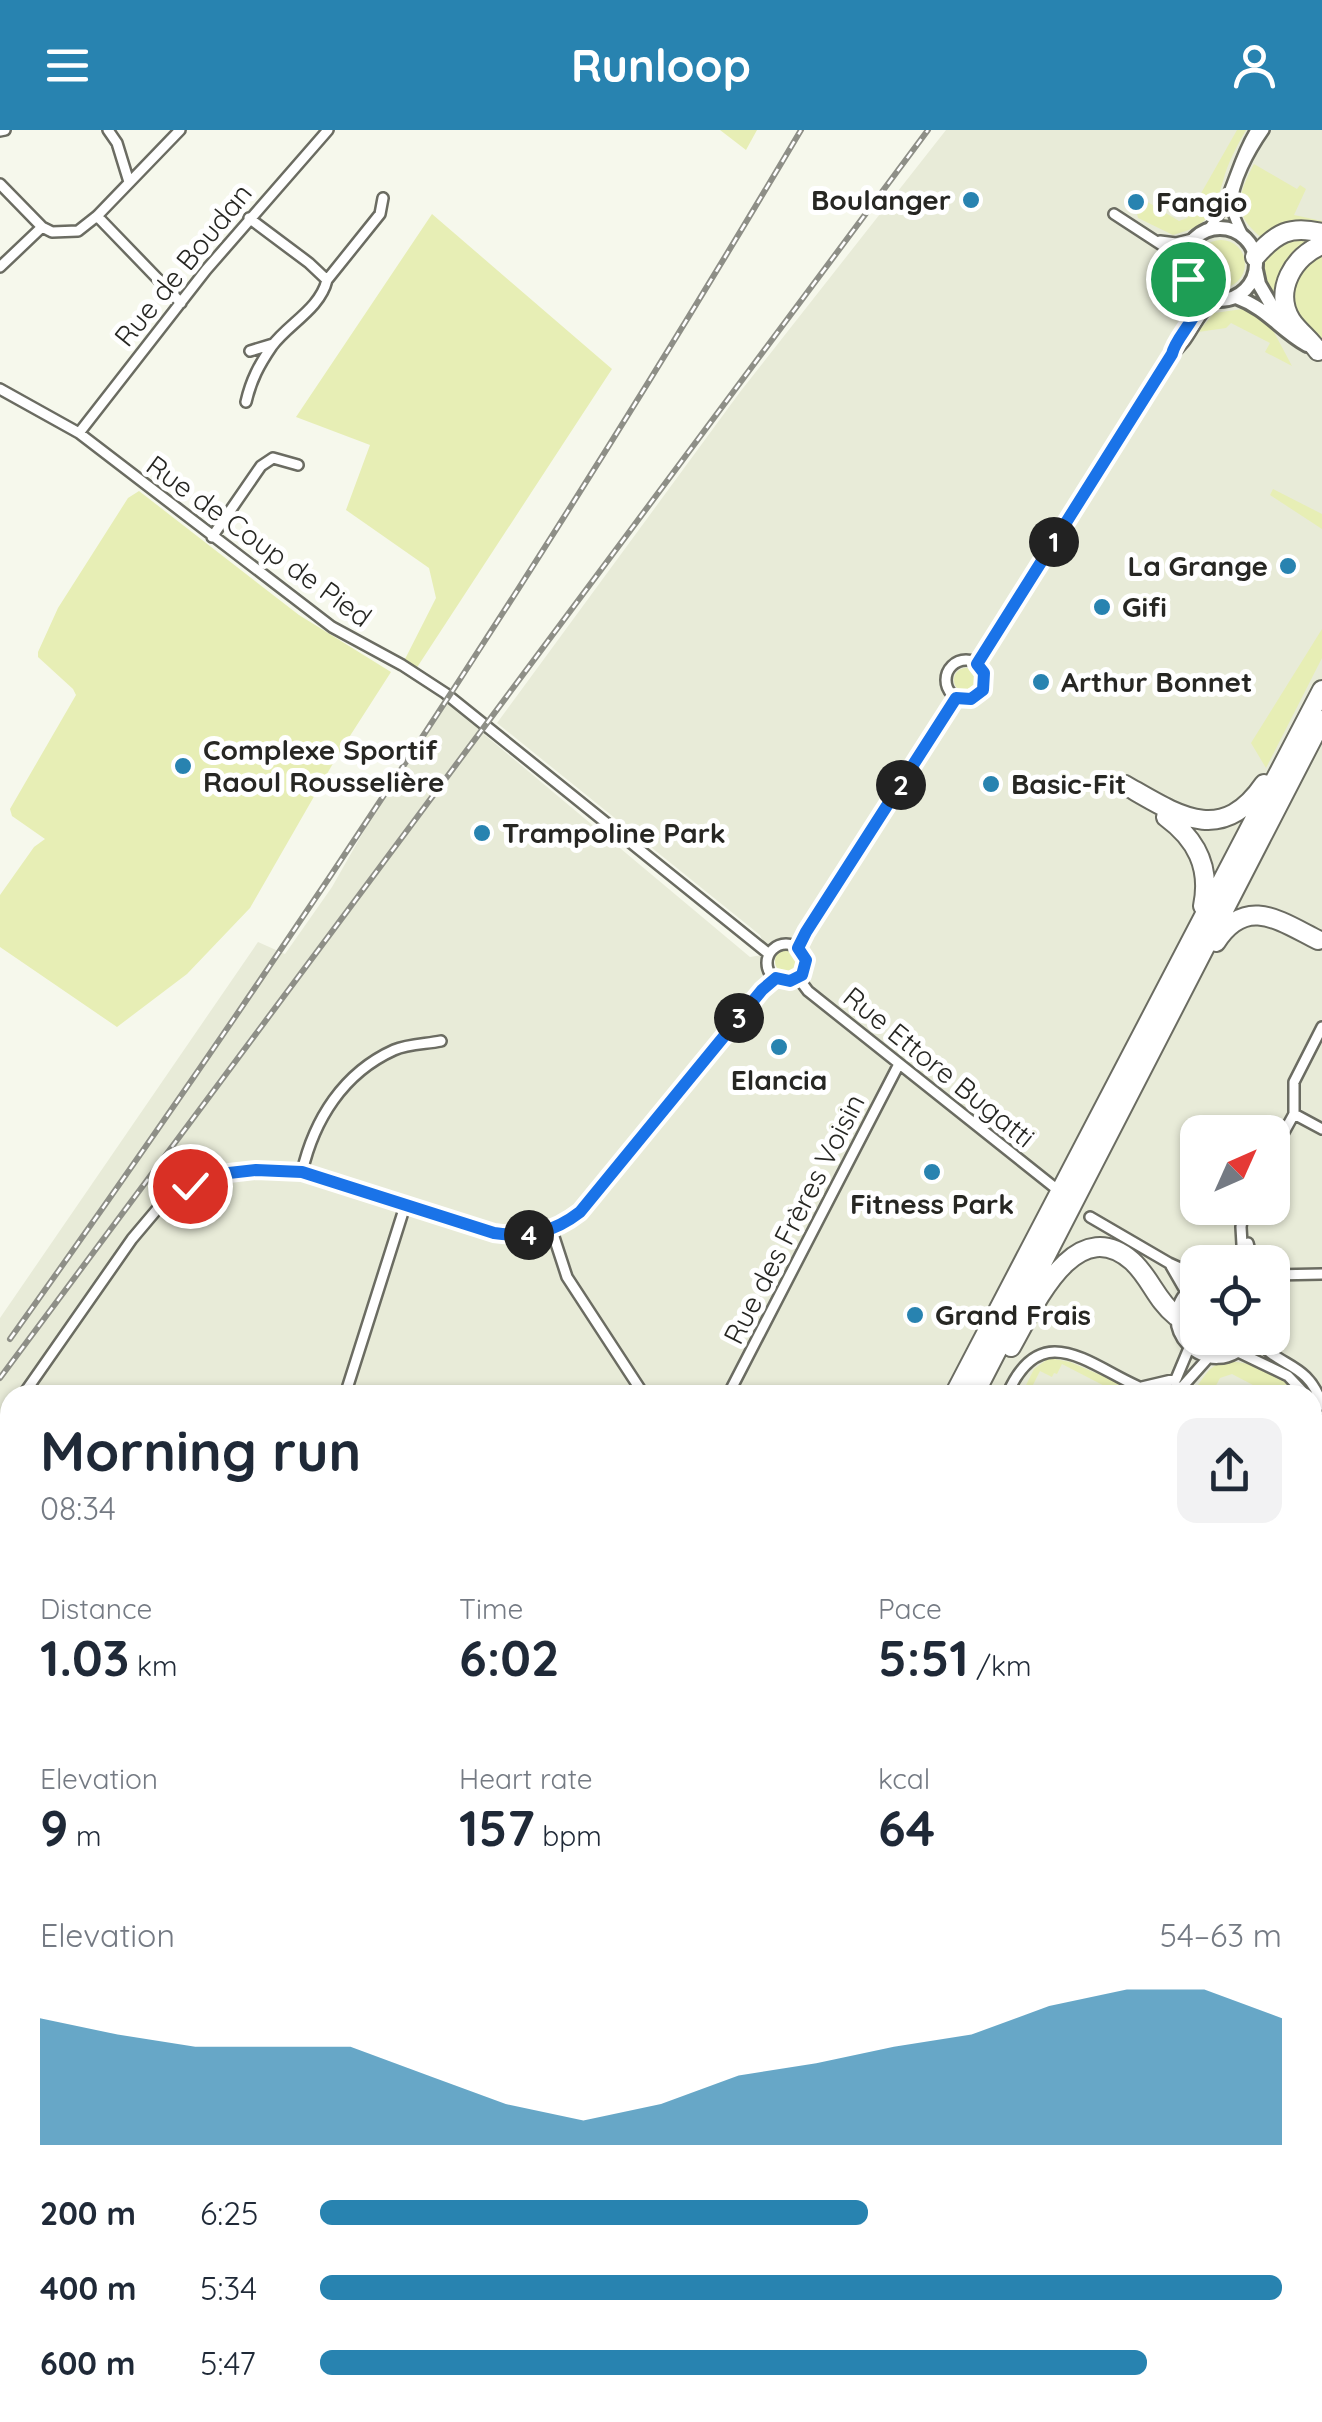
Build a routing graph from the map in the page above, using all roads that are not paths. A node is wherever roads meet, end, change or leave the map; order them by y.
1 (108, 130) edge
2 (180, 130) edge
3 (328, 130) edge
4 (1256, 130) edge
5 (1264, 130) edge
6 (129, 182) junction
7 (0, 184) edge
8 (383, 198) dead end
9 (1114, 214) dead end
10 (98, 216) junction
11 (249, 218) junction
12 (42, 227) junction
13 (1140, 230) junction
14 (1322, 233) edge
15 (1201, 234) junction
16 (1244, 238) junction
17 (1322, 244) edge
18 (1256, 263) junction
19 (0, 268) edge
20 (1185, 272) junction
21 (326, 280) junction
22 (1198, 292) junction
23 (1236, 297) junction
24 (1218, 300) junction
25 (181, 302) junction
26 (1298, 340) junction
27 (274, 344) junction
28 (250, 351) dead end
29 (1320, 352) edge
30 (1172, 354) junction
31 (0, 388) edge
32 (246, 402) dead end
33 (79, 433) junction
34 (298, 465) dead end
35 (212, 537) junction
36 (977, 664) junction
37 (1322, 688) edge
38 (956, 698) junction
39 (1320, 723) edge
40 (1199, 926) junction
41 (1321, 942) edge
42 (798, 948) junction
43 (768, 954) junction
44 (776, 978) junction
45 (799, 979) junction
46 (1322, 1027) edge
47 (441, 1041) dead end
48 (900, 1064) junction
49 (1128, 1094) junction
50 (1294, 1114) junction
51 (1290, 1121) edge
52 (1322, 1129) edge
53 (302, 1172) junction
54 (1054, 1188) dead end
55 (405, 1206) junction
56 (1090, 1217) dead end
57 (1241, 1227) joint
58 (552, 1230) junction
59 (1243, 1245) edge
60 (1247, 1245) edge
61 (1169, 1264) junction
62 (1180, 1270) edge
63 (1322, 1274) edge
64 (1290, 1275) edge
65 (1180, 1282) edge
66 (1180, 1306) edge
67 (1176, 1316) junction
68 (1180, 1333) edge
69 (1186, 1355) edge
70 (1202, 1355) edge
71 (1230, 1355) edge
72 (1244, 1355) edge
73 (1274, 1355) edge
74 (1208, 1358) junction
75 (31, 1385) edge
76 (348, 1385) edge
77 (637, 1385) edge
78 (733, 1385) edge
79 (959, 1385) edge
80 (979, 1385) edge
81 (989, 1385) edge
82 (1013, 1385) edge
83 (1138, 1385) edge
84 (1150, 1385) edge
85 (1183, 1385) edge
86 (1297, 1385) edge
87 (1312, 1385) edge

1 - 6 street
2 - 6 street
3 - 11 street, Rue de Boudan
4 - 15 street
5 - 16 street
6 - 10 street
7 - 12 street
8 - 21 street
9 - 13 street
10 - 12 street
10 - 25 street
11 - 21 street
11 - 25 street, Rue de Boudan
12 - 19 street
13 - 15 street
13 - 20 street
14 - 18 highway
15 - 16 street
15 - 20 street
16 - 18 street
17 - 29 highway
18 - 23 street
18 - 26 street
20 - 22 street
21 - 27 street
22 - 24 street
22 - 30 street
23 - 24 street
23 - 26 street
24 - 30 street
25 - 33 street, Rue de Boudan
26 - 29 street
27 - 28 street
27 - 32 street
30 - 36 street
31 - 33 street, Rue de Coup de Pied
33 - 35 street, Rue de Coup de Pied
34 - 35 street
35 - 43 street, Rue de Coup de Pied
36 - 38 street
36 - 38 street
37 - 40 highway
37 - 40 highway
38 - 42 street
39 - 49 highway
40 - 79 highway
41 - 49 highway
42 - 43 street
42 - 45 street
43 - 44 street
44 - 45 street
44 - 58 street
45 - 48 street, Rue Ettore Bugatti
46 - 50 street
47 - 53 street
48 - 54 street, Rue Ettore Bugatti
48 - 78 street, Rue des Frères Voisin
49 - 80 highway
50 - 51 street
50 - 52 street
53 - 55 street
53 - 75 street
55 - 58 street
55 - 76 street
56 - 61 street
57 - 59 street
57 - 60 street
58 - 77 street
61 - 62 street
61 - 65 street
63 - 64 street
66 - 67 street
67 - 68 street
67 - 81 highway
69 - 84 street
70 - 74 street
71 - 74 street
72 - 86 street
73 - 87 street
74 - 85 street
82 - 83 street

